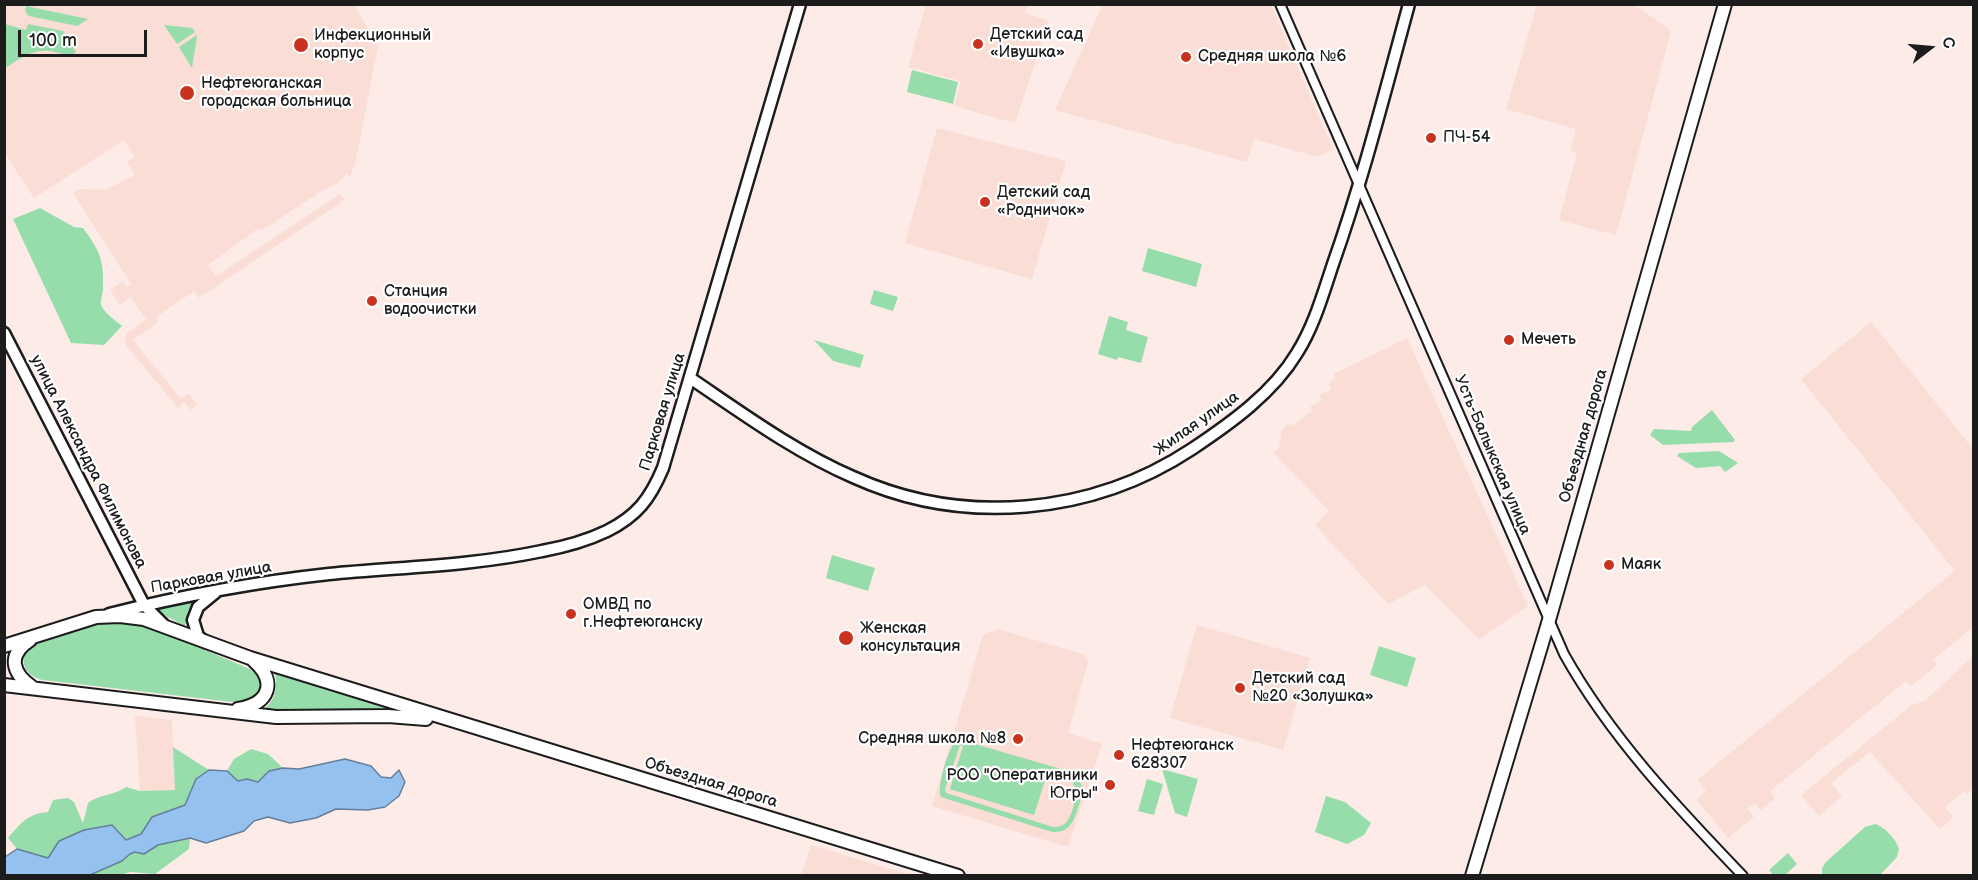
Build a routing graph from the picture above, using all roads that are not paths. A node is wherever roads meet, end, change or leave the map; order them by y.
1 (800, 4) edge
2 (1280, 4) edge
3 (1409, 4) edge
4 (1725, 4) edge
5 (1359, 187) junction
6 (4, 333) edge
7 (690, 378) junction
8 (218, 592) junction
9 (144, 605) junction
10 (96, 617) junction
11 (1549, 620) junction
12 (166, 626) junction
13 (38, 634) junction
14 (205, 642) junction
15 (4, 646) edge
16 (250, 658) junction
17 (4, 685) edge
18 (33, 688) junction
19 (225, 711) junction
20 (454, 722) junction
21 (958, 876) edge
22 (1472, 876) edge
23 (1743, 876) edge

1 - 7 main road, Парковая улица
2 - 5 street, Усть-Балыкская улица
3 - 5 main road, Жилая улица
4 - 11 main road, Объездная дорога
5 - 7 main road, Жилая улица
5 - 11 street, Усть-Балыкская улица
6 - 9 main road, улица Александра Филимонова
7 - 8 main road, Парковая улица
8 - 9 main road, Парковая улица
8 - 14 main road
9 - 10 main road, Парковая улица
9 - 12 main road, улица Александра Филимонова
10 - 12 main road
10 - 13 main road
11 - 22 main road, Объездная дорога
11 - 23 street, Усть-Балыкская улица
12 - 14 main road
13 - 15 main road
13 - 18 main road
14 - 16 main road
16 - 19 main road
16 - 20 main road
17 - 18 main road
18 - 19 main road
19 - 20 main road
20 - 21 main road, Объездная дорога

